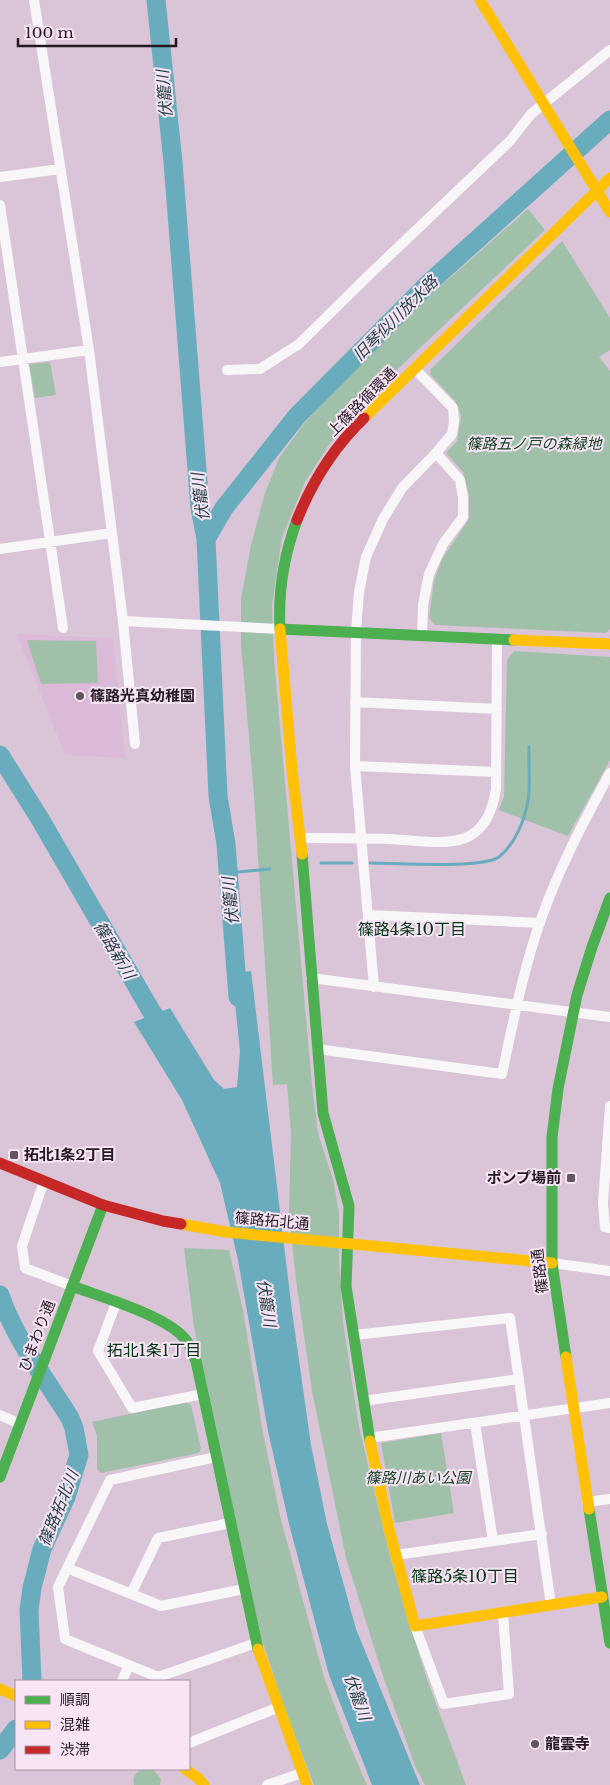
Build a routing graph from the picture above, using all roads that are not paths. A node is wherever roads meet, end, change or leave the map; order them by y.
1 (34, 0) edge
2 (480, 0) edge
3 (610, 50) edge
4 (545, 104) junction
5 (60, 168) junction
6 (0, 177) edge
7 (610, 178) edge
8 (598, 192) junction
9 (0, 205) edge
10 (610, 212) edge
11 (89, 350) junction
12 (22, 359) junction
13 (0, 362) edge
14 (227, 370) dead end
15 (415, 370) junction
16 (436, 453) junction
17 (112, 533) junction
18 (50, 542) junction
19 (0, 549) edge
20 (123, 621) junction
21 (62, 628) dead end
22 (280, 629) junction
23 (356, 632) junction
24 (422, 636) junction
25 (497, 639) junction
26 (610, 644) edge
27 (355, 702) junction
28 (497, 708) junction
29 (135, 744) dead end
30 (355, 766) junction
31 (496, 772) junction
32 (608, 780) edge
33 (301, 838) junction
34 (361, 838) junction
35 (610, 898) edge
36 (368, 915) junction
37 (540, 923) junction
38 (311, 978) junction
39 (374, 987) junction
40 (516, 1005) junction
41 (573, 1012) junction
42 (610, 1017) edge
43 (317, 1049) junction
44 (610, 1106) edge
45 (0, 1163) edge
46 (44, 1181) junction
47 (103, 1205) junction
48 (610, 1228) edge
49 (347, 1242) junction
50 (552, 1263) junction
51 (609, 1270) edge
52 (72, 1286) junction
53 (116, 1303) junction
54 (354, 1335) junction
55 (519, 1379) junction
56 (203, 1394) junction
57 (363, 1401) junction
58 (610, 1402) edge
59 (574, 1408) junction
60 (0, 1415) edge
61 (524, 1415) junction
62 (475, 1423) junction
63 (20, 1424) junction
64 (369, 1438) junction
65 (216, 1457) junction
66 (0, 1477) edge
67 (610, 1499) edge
68 (587, 1502) junction
69 (230, 1522) junction
70 (542, 1534) junction
71 (493, 1541) junction
72 (396, 1555) junction
73 (67, 1568) junction
74 (244, 1589) junction
75 (131, 1594) junction
76 (602, 1597) junction
77 (551, 1605) junction
78 (502, 1614) junction
79 (415, 1626) junction
80 (610, 1643) edge
81 (256, 1644) junction
82 (129, 1665) junction
83 (122, 1680) edge
84 (0, 1689) edge
85 (15, 1695) edge
86 (279, 1707) junction
87 (190, 1743) edge
88 (186, 1770) edge
89 (302, 1773) junction
90 (204, 1785) edge
91 (267, 1785) edge
92 (307, 1785) edge

1 - 5 street
2 - 4 street
3 - 4 street
4 - 8 street
4 - 14 street
5 - 6 street
5 - 11 street
7 - 8 street, 上篠路循環通
8 - 10 street
8 - 15 street, 上篠路循環通
9 - 12 street
11 - 12 street
11 - 17 street
12 - 13 street
12 - 18 street
15 - 16 street
15 - 22 street, 上篠路循環通
16 - 23 street
16 - 24 street
17 - 18 street
17 - 20 street
18 - 19 street
18 - 21 street
20 - 22 street
20 - 29 street
22 - 23 street
22 - 33 street, 上篠路循環通
23 - 24 street
23 - 27 street
24 - 25 street
25 - 26 street
25 - 28 street
27 - 28 street
27 - 30 street
28 - 31 street
30 - 31 street
30 - 34 street
31 - 34 street
32 - 37 street
33 - 34 street
33 - 38 street, 上篠路循環通
34 - 36 street
35 - 41 street, 篠路通
36 - 37 street
36 - 39 street
37 - 40 street
38 - 39 street
38 - 43 street, 上篠路循環通
39 - 40 street
40 - 41 street
40 - 43 street
41 - 42 street
41 - 50 street, 篠路通
43 - 49 street, 上篠路循環通
44 - 48 street
45 - 46 street, 篠路拓北通
46 - 47 street, 篠路拓北通
46 - 52 street
47 - 49 street, 篠路拓北通
47 - 52 street, ひまわり通
49 - 50 street, 篠路拓北通
49 - 54 street, 上篠路循環通
50 - 51 street
50 - 59 street, 篠路通
52 - 53 street
52 - 63 street, ひまわり通
53 - 56 street
53 - 56 street
54 - 55 street
54 - 57 street, 上篠路循環通
55 - 57 street
55 - 61 street
56 - 65 street
57 - 64 street, 上篠路循環通
58 - 59 street
59 - 61 street
59 - 68 street, 篠路通
60 - 63 street
61 - 62 street
61 - 70 street
62 - 64 street
62 - 71 street
63 - 66 street, ひまわり通
64 - 72 street, 上篠路循環通
65 - 69 street
65 - 73 street
67 - 68 street
68 - 76 street, 篠路通
69 - 74 street
69 - 75 street
70 - 71 street
70 - 77 street
71 - 72 street
72 - 79 street, 上篠路循環通
73 - 75 street
73 - 82 street
74 - 75 street
74 - 81 street
76 - 77 street
76 - 80 street, 篠路通
77 - 78 street
78 - 79 street
78 - 79 street
81 - 82 street
81 - 86 street
82 - 83 street
84 - 85 street
86 - 87 street
86 - 89 street
88 - 90 street
89 - 91 street
89 - 92 street

